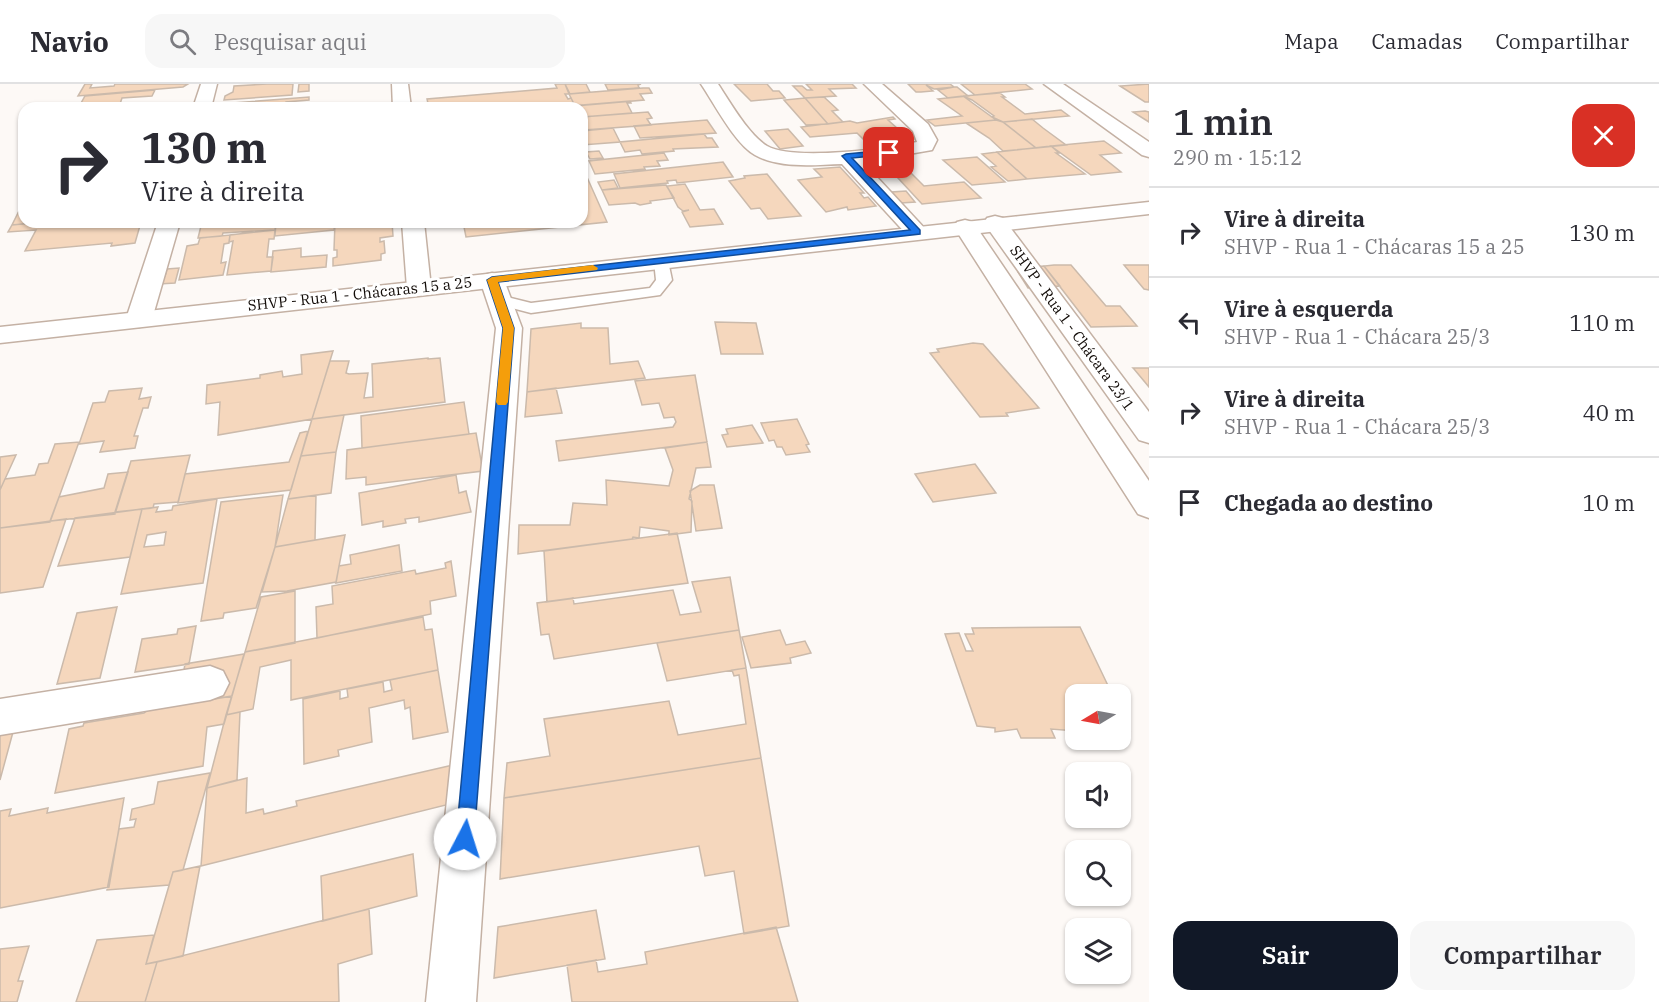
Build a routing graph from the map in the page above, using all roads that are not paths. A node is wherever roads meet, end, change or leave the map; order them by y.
1 (208, 84) edge
2 (400, 84) edge
3 (709, 84) edge
4 (872, 84) edge
5 (1052, 84) edge
6 (204, 102) edge
7 (402, 102) edge
8 (1149, 151) edge
9 (846, 156) junction
10 (1149, 208) edge
11 (995, 223) junction
12 (965, 227) junction
13 (167, 228) edge
14 (414, 228) edge
15 (917, 232) junction
16 (660, 261) junction
17 (419, 288) junction
18 (496, 290) junction
19 (139, 319) junction
20 (0, 335) edge
21 (1149, 433) edge
22 (1149, 506) edge
23 (210, 682) dead end
24 (0, 717) edge
25 (451, 1002) edge

1 - 6 street
2 - 7 street
3 - 9 street
4 - 9 street
5 - 8 street
9 - 15 street
10 - 11 street, SHVP - Rua 1 - Chácaras 15 a 25
11 - 12 street, SHVP - Rua 1 - Chácaras 15 a 25
11 - 21 street, SHVP - Rua 1 - Chácara 23/1
12 - 15 street, SHVP - Rua 1 - Chácaras 15 a 25
12 - 22 street
13 - 19 street
14 - 17 street
15 - 16 street, SHVP - Rua 1 - Chácaras 15 a 25
16 - 18 street, SHVP - Rua 1 - Chácaras 15 a 25
16 - 18 lane
17 - 18 street, SHVP - Rua 1 - Chácaras 15 a 25
17 - 19 street, SHVP - Rua 1 - Chácaras 15 a 25
18 - 25 street
19 - 20 street, SHVP - Rua 1 - Chácaras 15 a 25
23 - 24 street

